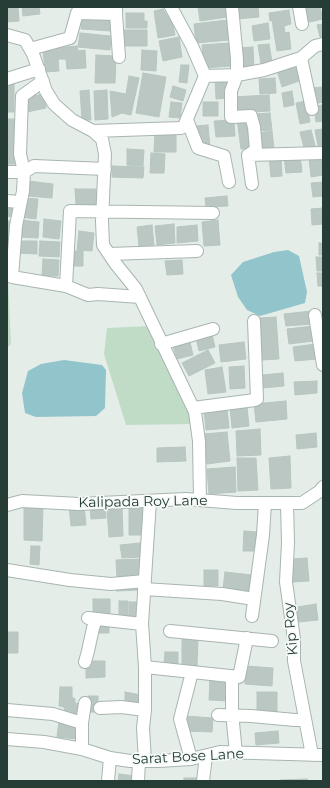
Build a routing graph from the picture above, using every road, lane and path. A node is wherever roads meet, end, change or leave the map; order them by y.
1 (171, 7) edge
2 (232, 7) edge
3 (299, 7) edge
4 (116, 10) edge
5 (302, 24) dead end
6 (7, 35) edge
7 (323, 44) edge
8 (30, 49) junction
9 (119, 57) dead end
10 (301, 58) junction
11 (39, 69) junction
12 (236, 75) junction
13 (205, 76) junction
14 (7, 79) edge
15 (43, 81) junction
16 (312, 108) dead end
17 (187, 120) junction
18 (93, 131) junction
19 (323, 152) edge
20 (248, 155) junction
21 (105, 169) junction
22 (7, 172) edge
23 (24, 172) junction
24 (229, 182) dead end
25 (252, 184) dead end
26 (7, 201) edge
27 (20, 202) junction
28 (103, 212) junction
29 (213, 213) dead end
30 (198, 251) dead end
31 (109, 254) junction
32 (66, 286) junction
33 (140, 297) junction
34 (315, 315) dead end
35 (254, 321) dead end
36 (213, 329) dead end
37 (161, 344) junction
38 (323, 365) edge
39 (193, 408) junction
40 (323, 487) edge
41 (200, 500) junction
42 (150, 501) junction
43 (265, 503) junction
44 (287, 503) junction
45 (7, 505) edge
46 (7, 570) edge
47 (144, 585) junction
48 (254, 599) junction
49 (252, 616) dead end
50 (142, 624) junction
51 (170, 631) dead end
52 (247, 638) junction
53 (272, 640) dead end
54 (85, 662) dead end
55 (145, 668) junction
56 (192, 672) junction
57 (232, 676) junction
58 (85, 703) dead end
59 (100, 708) dead end
60 (7, 710) edge
61 (145, 710) junction
62 (218, 715) dead end
63 (232, 716) junction
64 (305, 720) junction
65 (82, 723) junction
66 (7, 739) edge
67 (82, 748) junction
68 (236, 753) junction
69 (318, 755) edge
70 (206, 756) junction
71 (110, 758) junction
72 (191, 759) junction
73 (142, 761) junction
74 (108, 781) edge
75 (138, 781) edge
76 (203, 781) edge

1 - 13 street
2 - 12 street
3 - 5 street
4 - 8 street
4 - 9 street
6 - 8 street
7 - 10 street
8 - 11 street
10 - 12 street
10 - 16 street
11 - 14 street
11 - 15 street
12 - 13 street
12 - 20 street
13 - 17 street
15 - 18 street
15 - 23 street
17 - 18 street
17 - 24 street
18 - 21 street
19 - 20 street
20 - 25 street
21 - 23 street
21 - 28 street
22 - 23 street
23 - 27 street
26 - 27 street
27 - 32 street
28 - 29 street
28 - 31 street
28 - 32 street
30 - 31 street
31 - 33 street
32 - 33 street
33 - 37 street
34 - 38 street
35 - 39 street
36 - 37 street
37 - 39 street
39 - 41 street
40 - 44 street, Kalipada Roy Lane
41 - 42 street, Kalipada Roy Lane
41 - 43 street, Kalipada Roy Lane
42 - 45 street, Kalipada Roy Lane
42 - 47 street
43 - 44 street, Kalipada Roy Lane
43 - 48 street
44 - 64 street, Kip Roy
46 - 47 street
47 - 48 street
47 - 50 street
48 - 49 street
50 - 54 street
50 - 55 street
51 - 52 street
52 - 53 street
52 - 57 street
55 - 56 street
55 - 61 street
56 - 57 street
56 - 72 street
57 - 63 street
58 - 65 street
59 - 61 street
60 - 65 street
61 - 73 street
62 - 63 street
63 - 64 street
63 - 68 street
64 - 69 street, Kip Roy
65 - 67 street
66 - 67 street, Sarat Bose Lane
67 - 71 street, Sarat Bose Lane
68 - 69 street, Sarat Bose Lane
68 - 70 street, Sarat Bose Lane
70 - 72 street, Sarat Bose Lane
70 - 76 street
71 - 73 street, Sarat Bose Lane
71 - 74 street
72 - 73 street, Sarat Bose Lane
73 - 75 street

